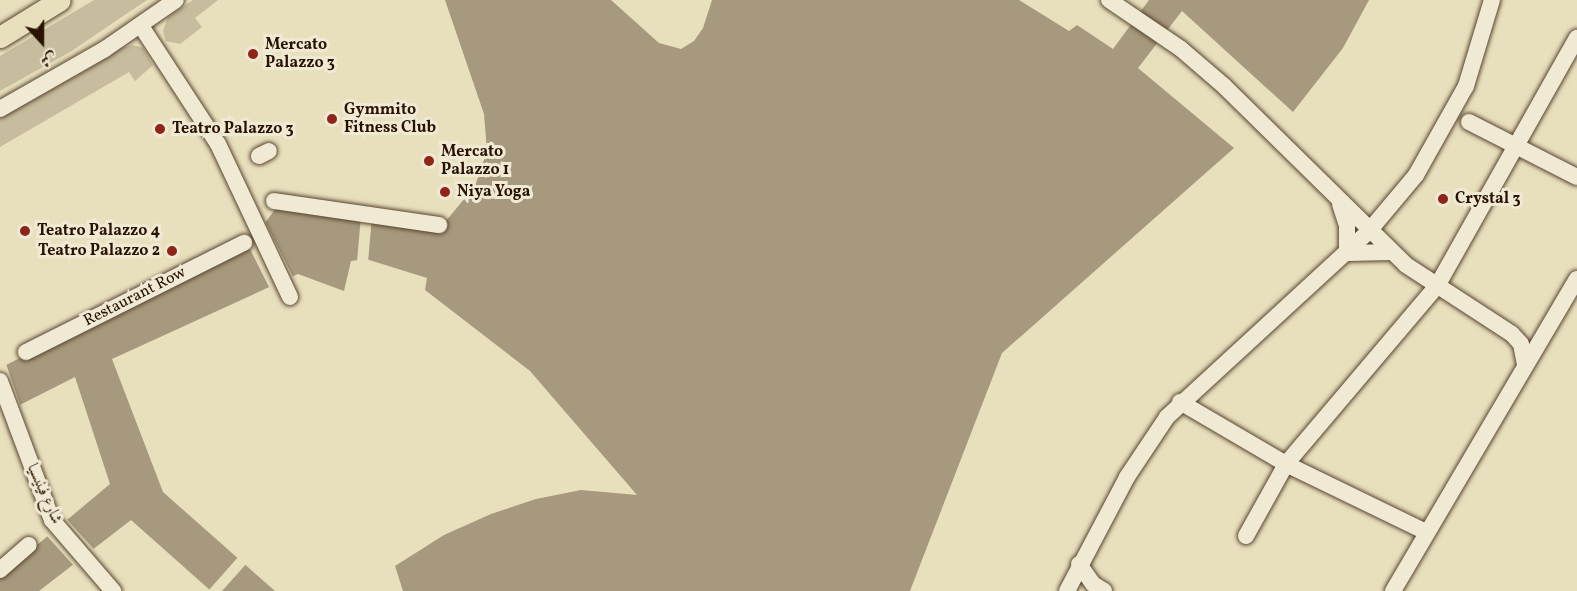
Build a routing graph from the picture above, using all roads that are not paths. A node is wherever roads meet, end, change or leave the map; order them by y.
1 (60, 0) edge
2 (176, 0) edge
3 (1492, 0) edge
4 (1114, 3) edge
5 (141, 26) junction
6 (0, 37) edge
7 (1577, 38) edge
8 (0, 109) edge
9 (1469, 122) dead end
10 (1519, 146) junction
11 (1577, 177) edge
12 (1336, 198) junction
13 (274, 201) dead end
14 (439, 225) dead end
15 (1370, 231) junction
16 (244, 243) dead end
17 (1392, 252) junction
18 (1347, 253) junction
19 (1577, 279) edge
20 (1437, 286) junction
21 (290, 297) dead end
22 (26, 352) dead end
23 (1525, 363) junction
24 (0, 381) edge
25 (1180, 402) junction
26 (1286, 464) junction
27 (1426, 532) junction
28 (1246, 536) dead end
29 (29, 545) dead end
30 (1080, 564) junction
31 (0, 570) edge
32 (111, 589) edge
33 (1067, 591) edge
34 (1104, 591) edge
35 (1393, 591) edge

1 - 6 main road
2 - 5 street
3 - 15 street
4 - 12 street
5 - 8 street
5 - 21 street
7 - 10 street
9 - 10 street
10 - 11 street
10 - 20 street
12 - 15 street
12 - 18 street
13 - 14 street
15 - 17 street
15 - 18 street
16 - 22 street, Restaurant Row
17 - 18 street
17 - 20 street
18 - 25 street
19 - 23 street
20 - 23 street
20 - 26 street
23 - 27 street
24 - 32 street, شارع فينيسيا
25 - 26 street
25 - 30 street
26 - 27 street
26 - 28 street
27 - 35 street
29 - 31 street
30 - 33 street
30 - 34 street

